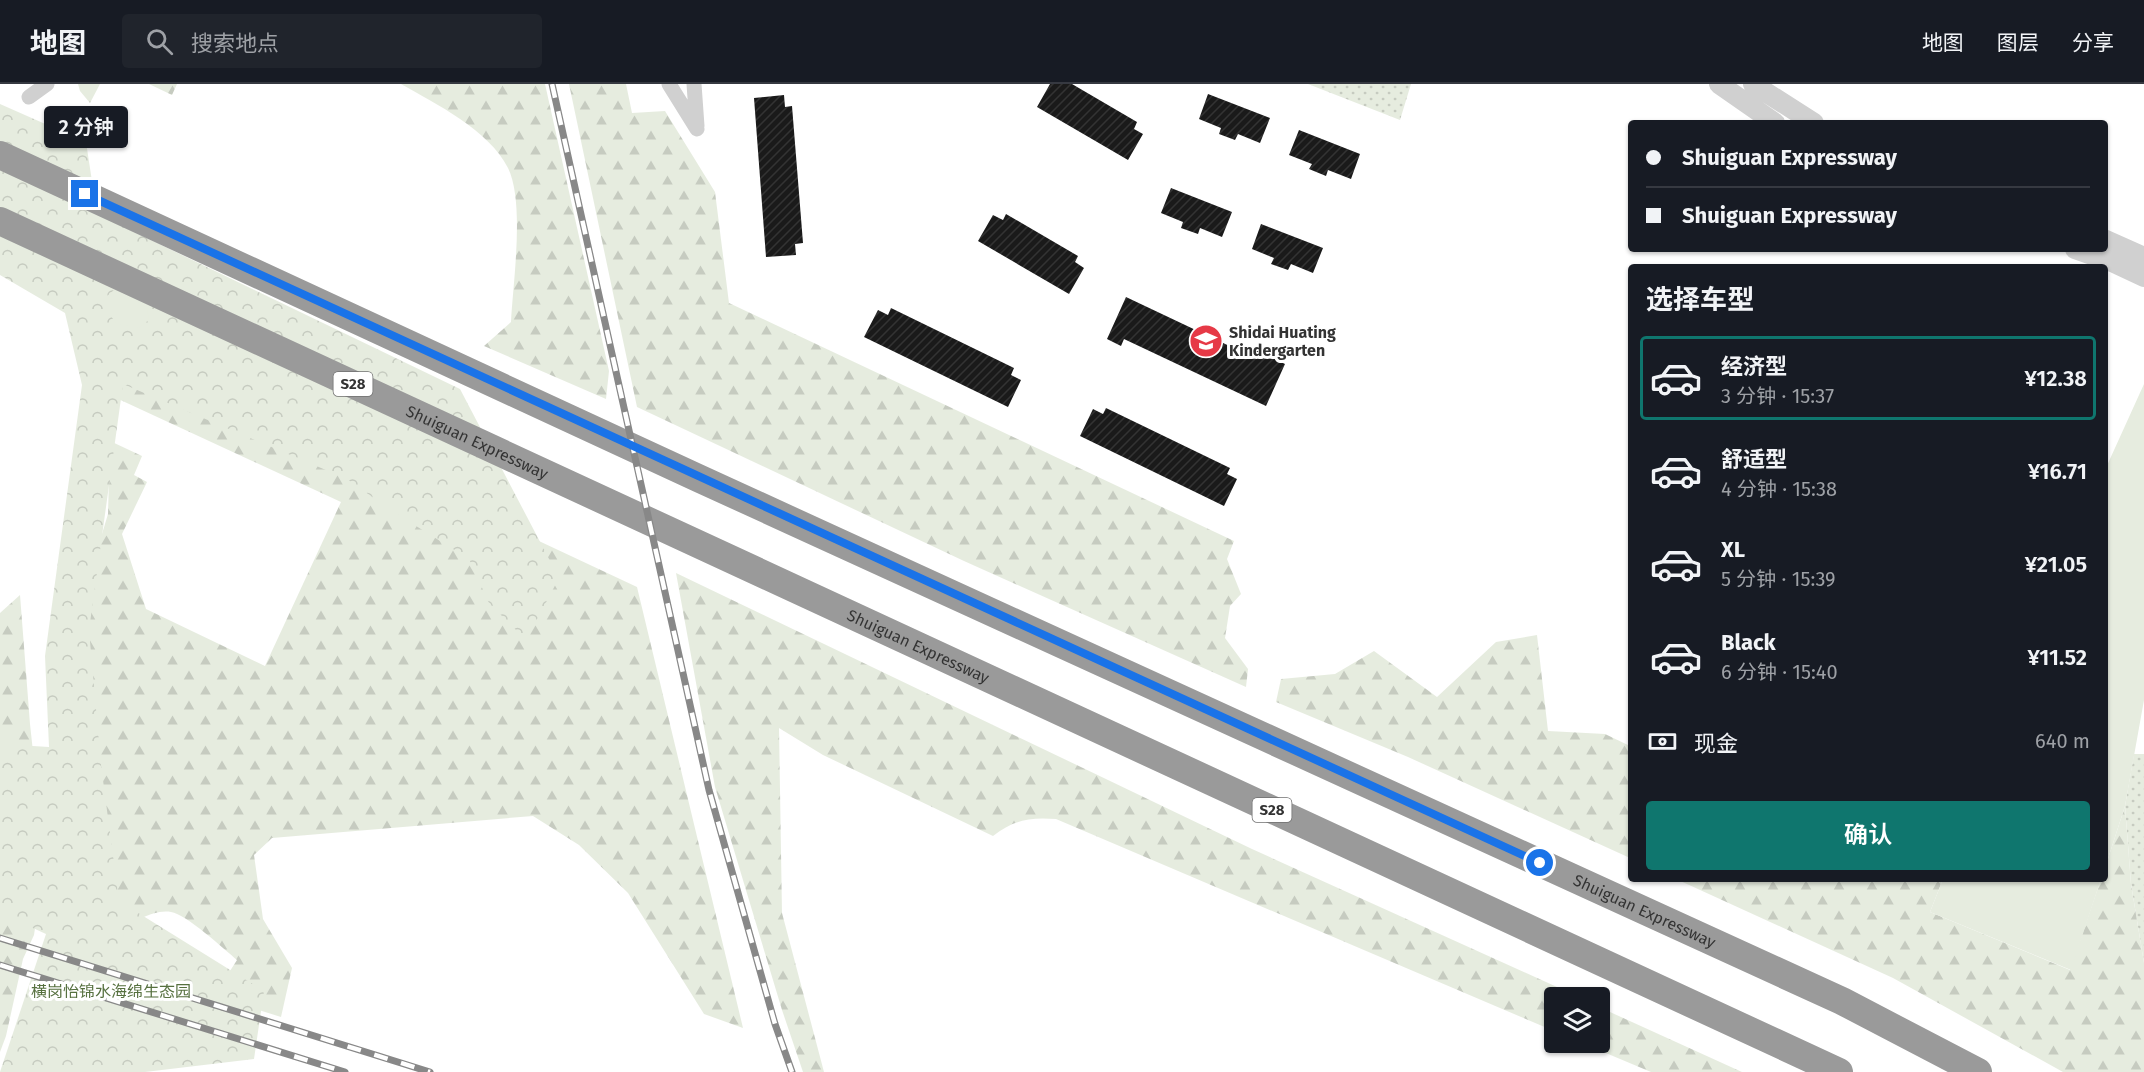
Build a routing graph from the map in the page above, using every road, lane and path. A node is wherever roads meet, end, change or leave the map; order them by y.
1 (47, 84) edge
2 (669, 84) edge
3 (694, 84) edge
4 (1719, 84) edge
5 (1754, 84) edge
6 (29, 97) dead end
7 (1771, 120) edge
8 (1809, 120) edge
9 (0, 155) edge
10 (0, 221) edge
11 (2108, 240) edge
12 (2084, 252) edge
13 (2144, 257) edge
14 (2144, 277) edge
15 (1839, 1072) edge
16 (1978, 1072) edge

1 - 6 street
2 - 3 street
4 - 7 street
5 - 8 street
9 - 16 highway, Shuiguan Expressway
10 - 15 highway, Shuiguan Expressway / S28
11 - 13 street
12 - 14 street

